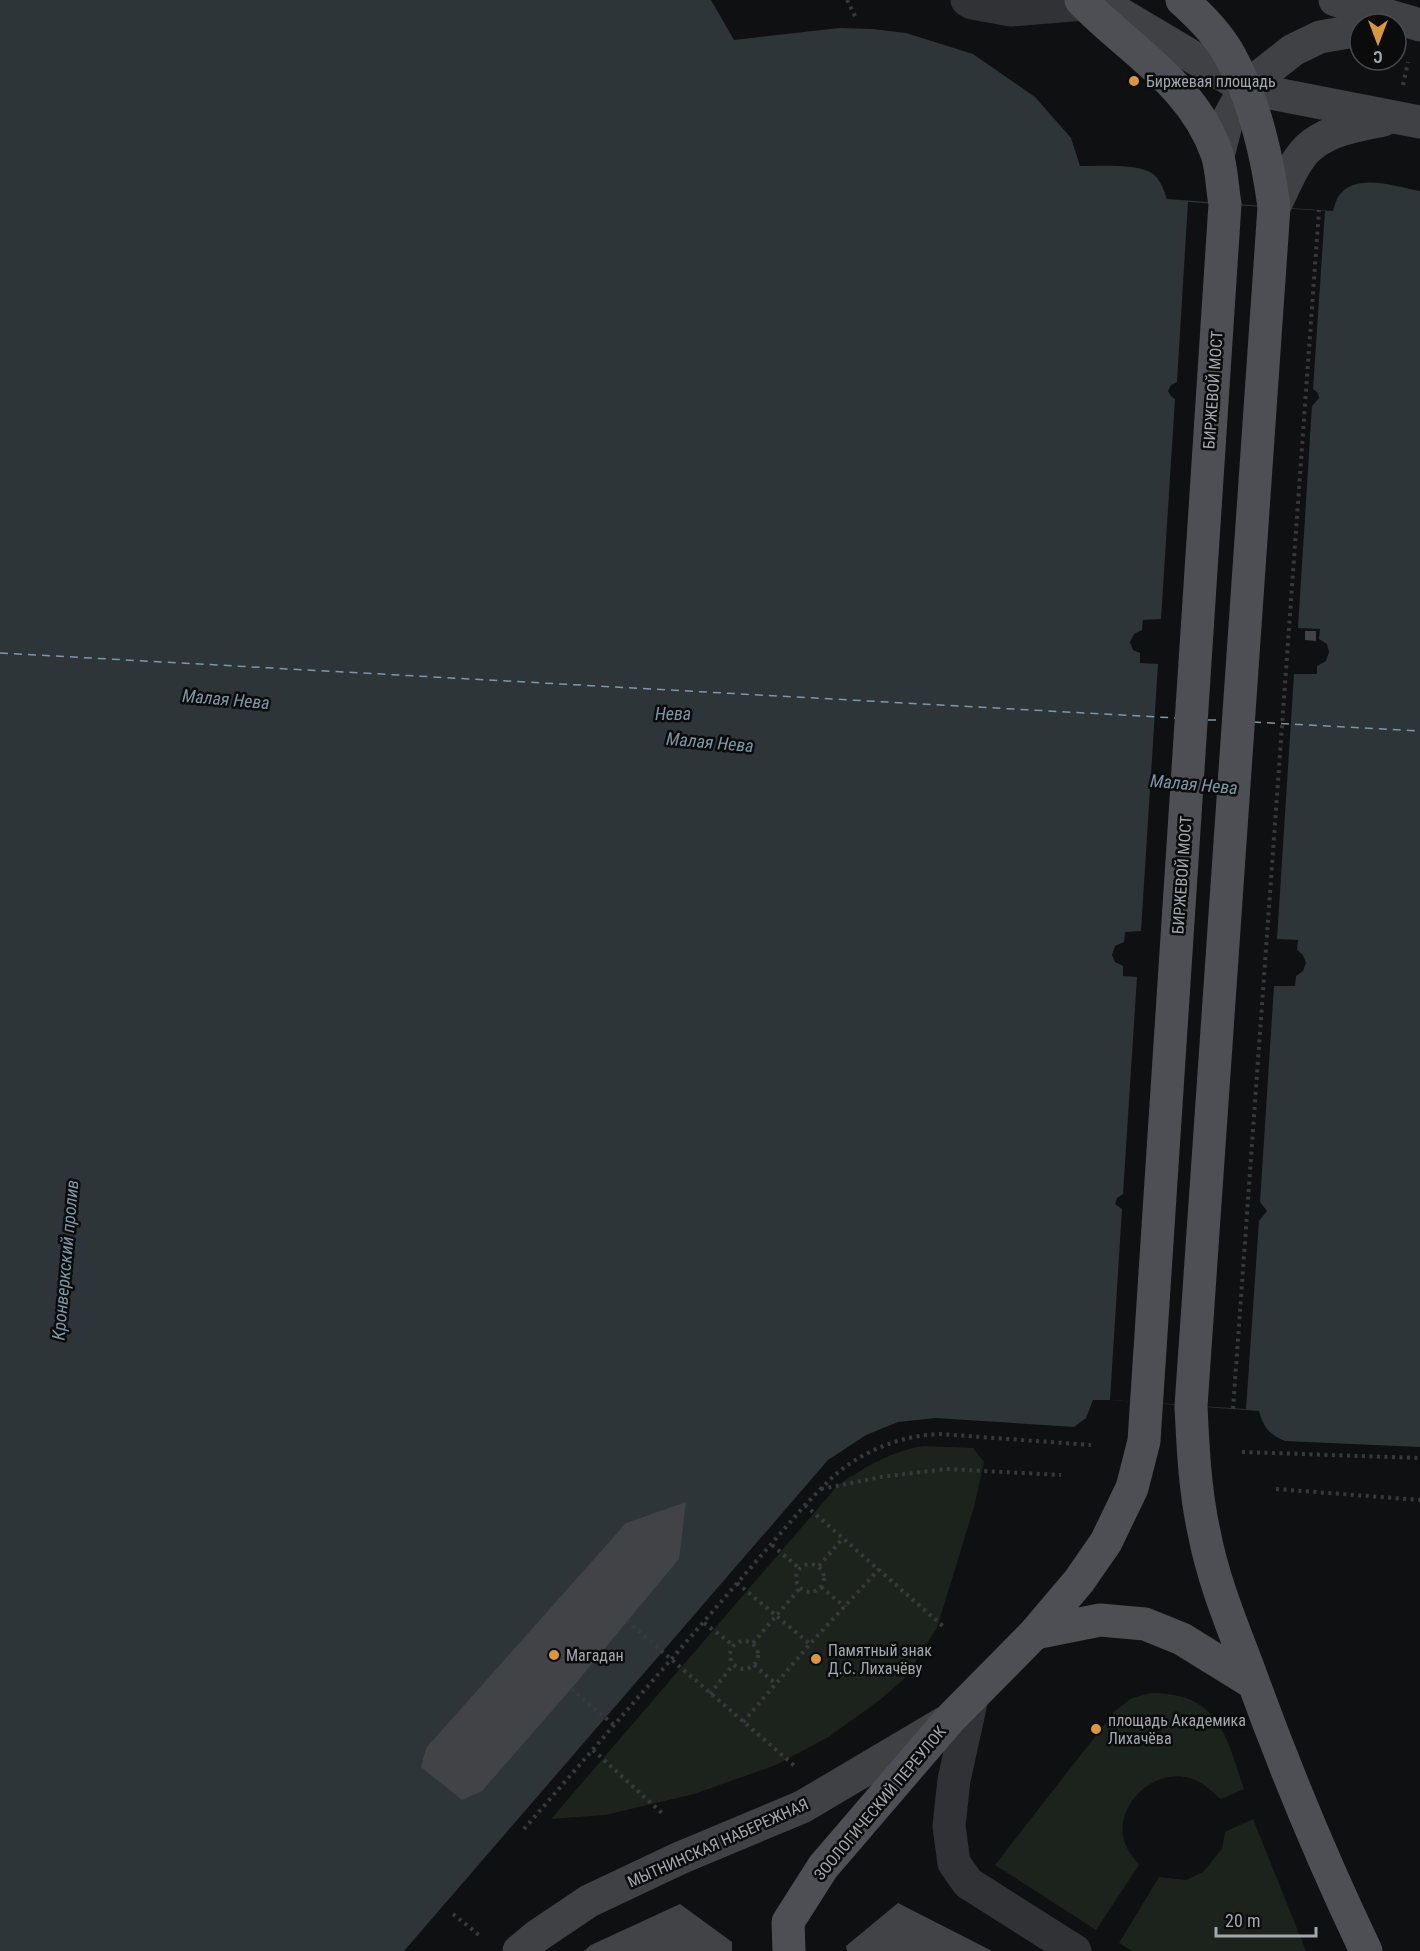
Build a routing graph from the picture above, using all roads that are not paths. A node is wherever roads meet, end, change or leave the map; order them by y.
1 (967, 0) edge
2 (1182, 0) edge
3 (1335, 0) edge
4 (1087, 1) edge
5 (1420, 26) edge
6 (1348, 32) edge
7 (1245, 88) junction
8 (1405, 111) edge
9 (1218, 156) junction
10 (1275, 207) junction
11 (1035, 1633) junction
12 (1253, 1683) junction
13 (961, 1709) junction
14 (519, 1951) edge
15 (789, 1951) edge
16 (1075, 1951) edge
17 (1366, 1951) edge

1 - 4 street
2 - 7 main road
3 - 5 main road
4 - 7 main road
4 - 9 main road
6 - 7 main road
7 - 8 main road
7 - 9 main road
7 - 10 main road
8 - 10 main road
9 - 11 main road, БИРЖЕВОЙ МОСТ
10 - 12 main road
11 - 12 main road
11 - 13 main road
12 - 17 main road
13 - 14 main road, МЫТНИНСКАЯ НАБЕРЕЖНАЯ
13 - 15 main road, ЗООЛОГИЧЕСКИЙ ПЕРЕУЛОК
13 - 16 street

